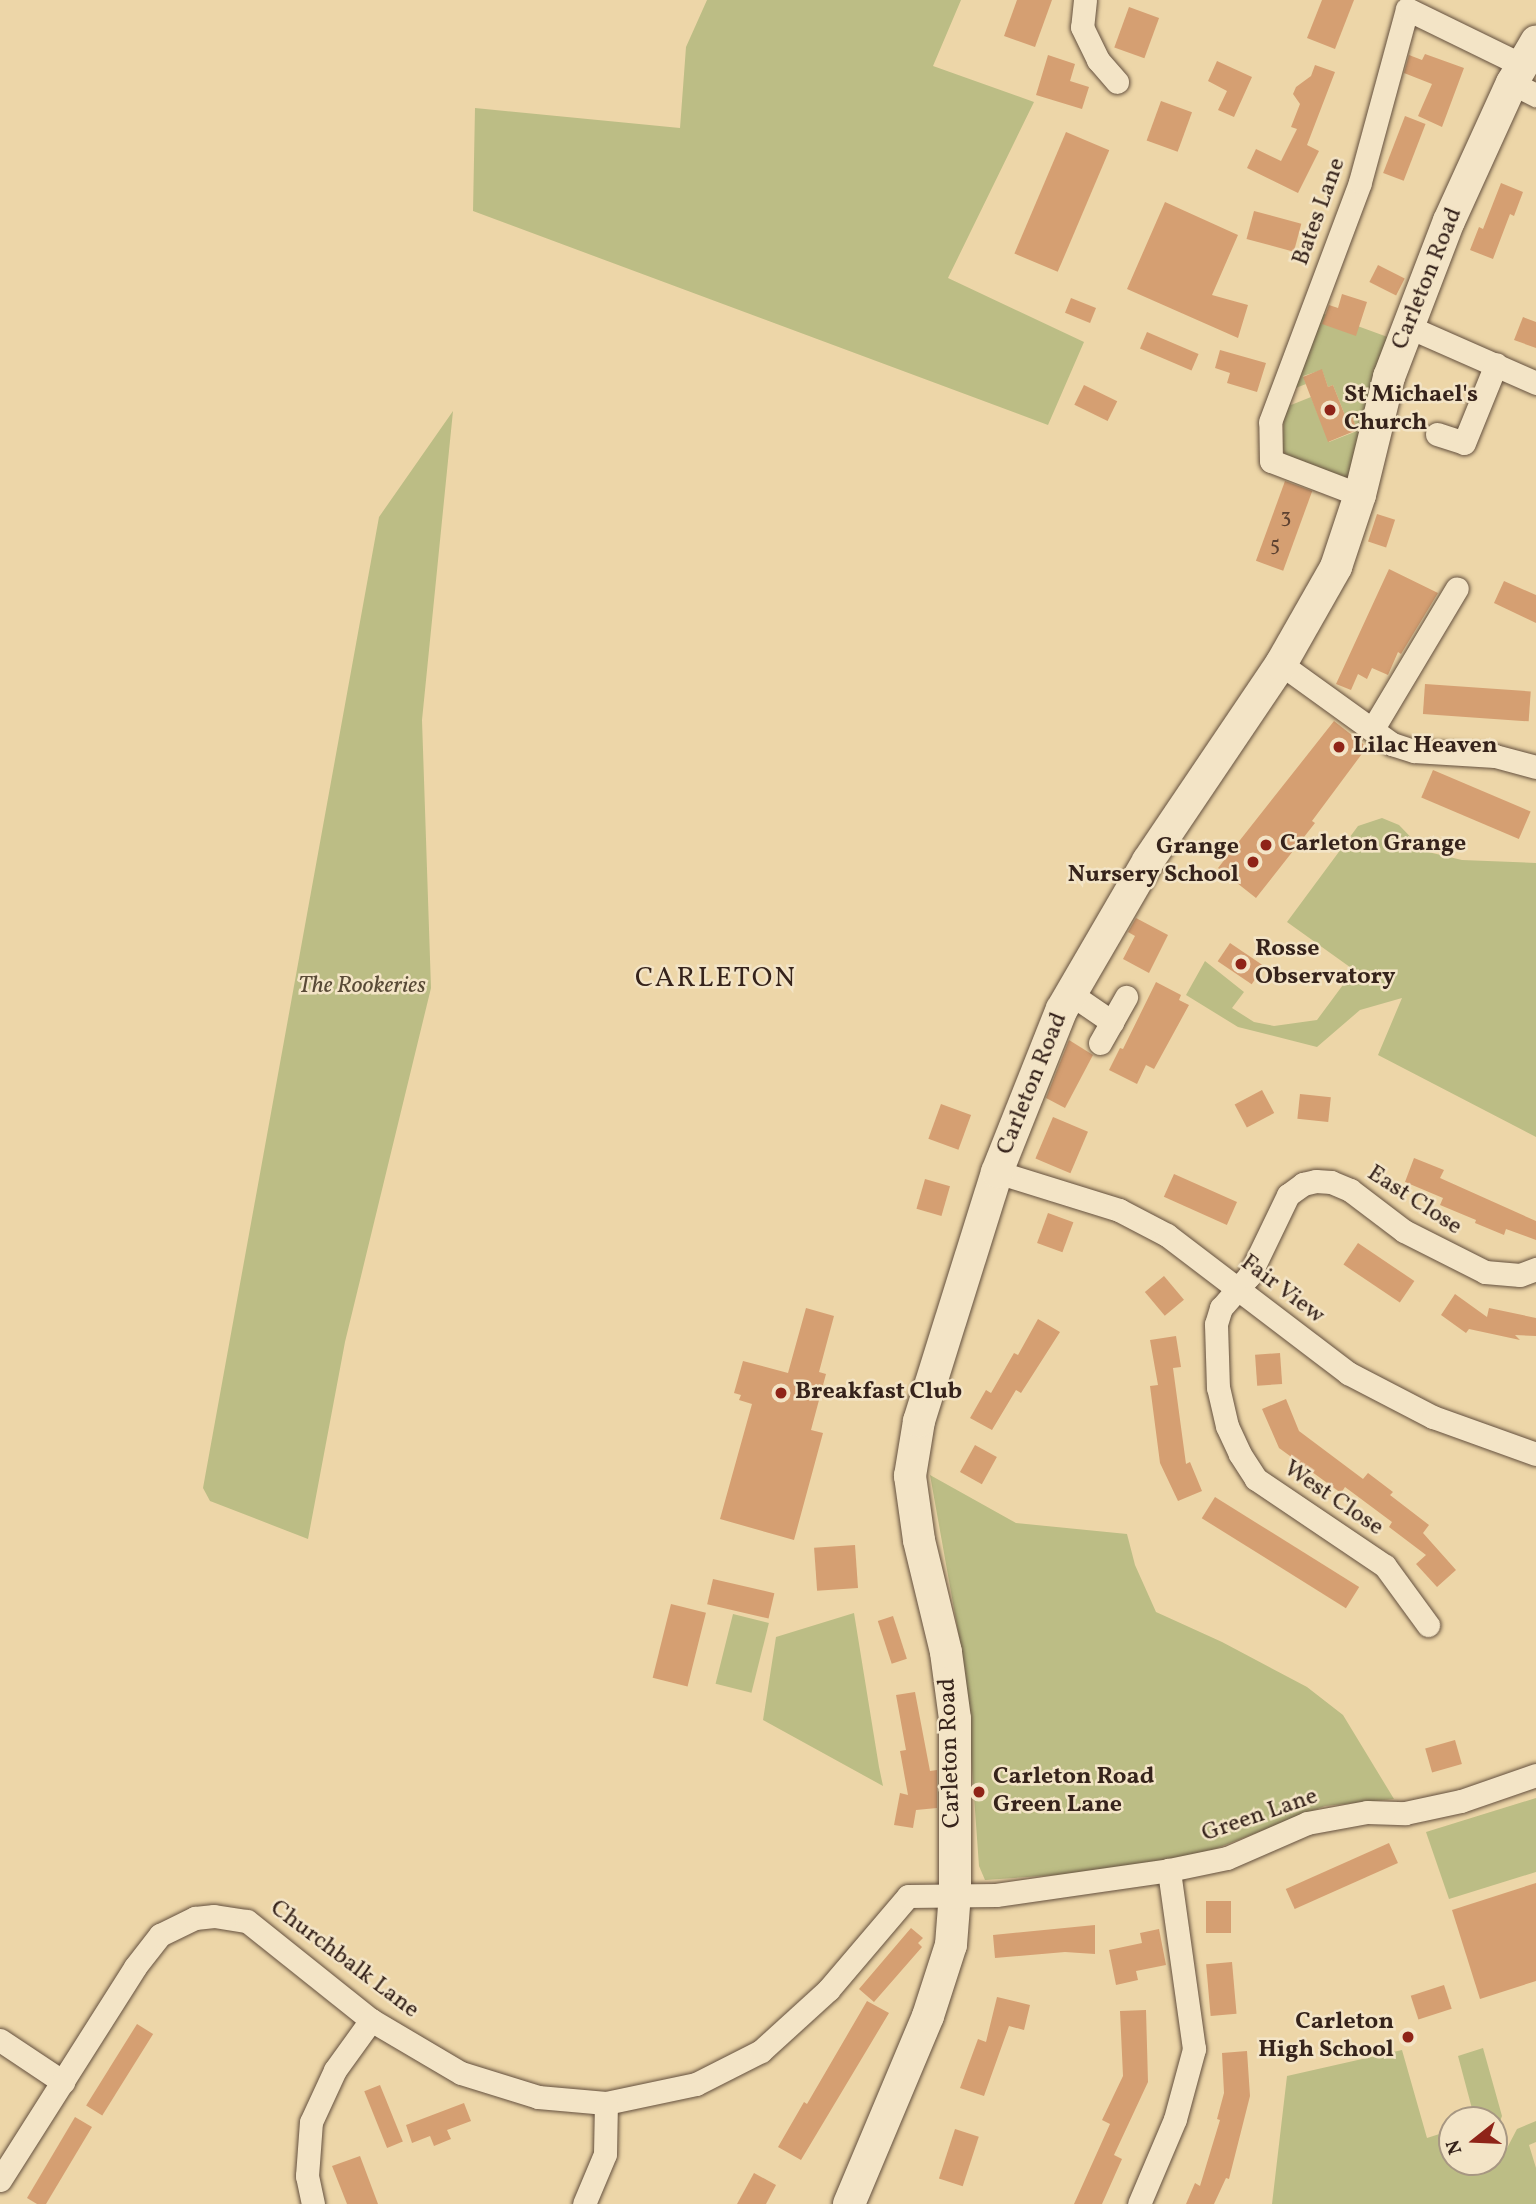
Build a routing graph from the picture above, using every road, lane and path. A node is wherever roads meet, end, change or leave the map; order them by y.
1 (1085, 0) edge
2 (1399, 5) edge
3 (1527, 71) edge
4 (1117, 82) dead end
5 (1409, 327) junction
6 (1496, 364) junction
7 (1536, 383) edge
8 (1437, 434) dead end
9 (1360, 495) junction
10 (1457, 588) dead end
11 (1280, 664) junction
12 (1372, 730) junction
13 (1536, 767) edge
14 (1071, 994) junction
15 (1126, 997) dead end
16 (1112, 1021) junction
17 (1100, 1042) dead end
18 (997, 1172) junction
19 (1536, 1269) edge
20 (1237, 1290) junction
21 (1536, 1454) edge
22 (1428, 1625) dead end
23 (1536, 1775) edge
24 (1168, 1870) junction
25 (955, 1893) junction
26 (371, 2020) junction
27 (0, 2040) edge
28 (63, 2082) junction
29 (606, 2103) junction
30 (0, 2180) edge
31 (313, 2204) edge
32 (584, 2204) edge
33 (849, 2204) edge
34 (1139, 2204) edge

1 - 4 street
2 - 3 street, Bates Lane
2 - 9 street, Bates Lane
3 - 5 street, Carleton Road
5 - 6 street
5 - 9 street, Carleton Road
6 - 7 street
6 - 8 street
9 - 11 street, Carleton Road
10 - 12 street
11 - 12 street
11 - 14 street, Carleton Road
12 - 13 street
14 - 16 street
14 - 18 street, Carleton Road
15 - 16 street
16 - 17 street
18 - 20 street, Fair View
18 - 25 street, Carleton Road
19 - 20 street, East Close
20 - 21 street, Fair View
20 - 22 street, West Close
23 - 24 street, Green Lane
24 - 25 street, Green Lane
24 - 34 street
25 - 29 street, Churchbalk Lane
25 - 33 street, Carleton Road
26 - 28 street, Churchbalk Lane
26 - 29 street, Churchbalk Lane
26 - 31 street
27 - 28 street
28 - 30 street, Churchbalk Lane
29 - 32 street

